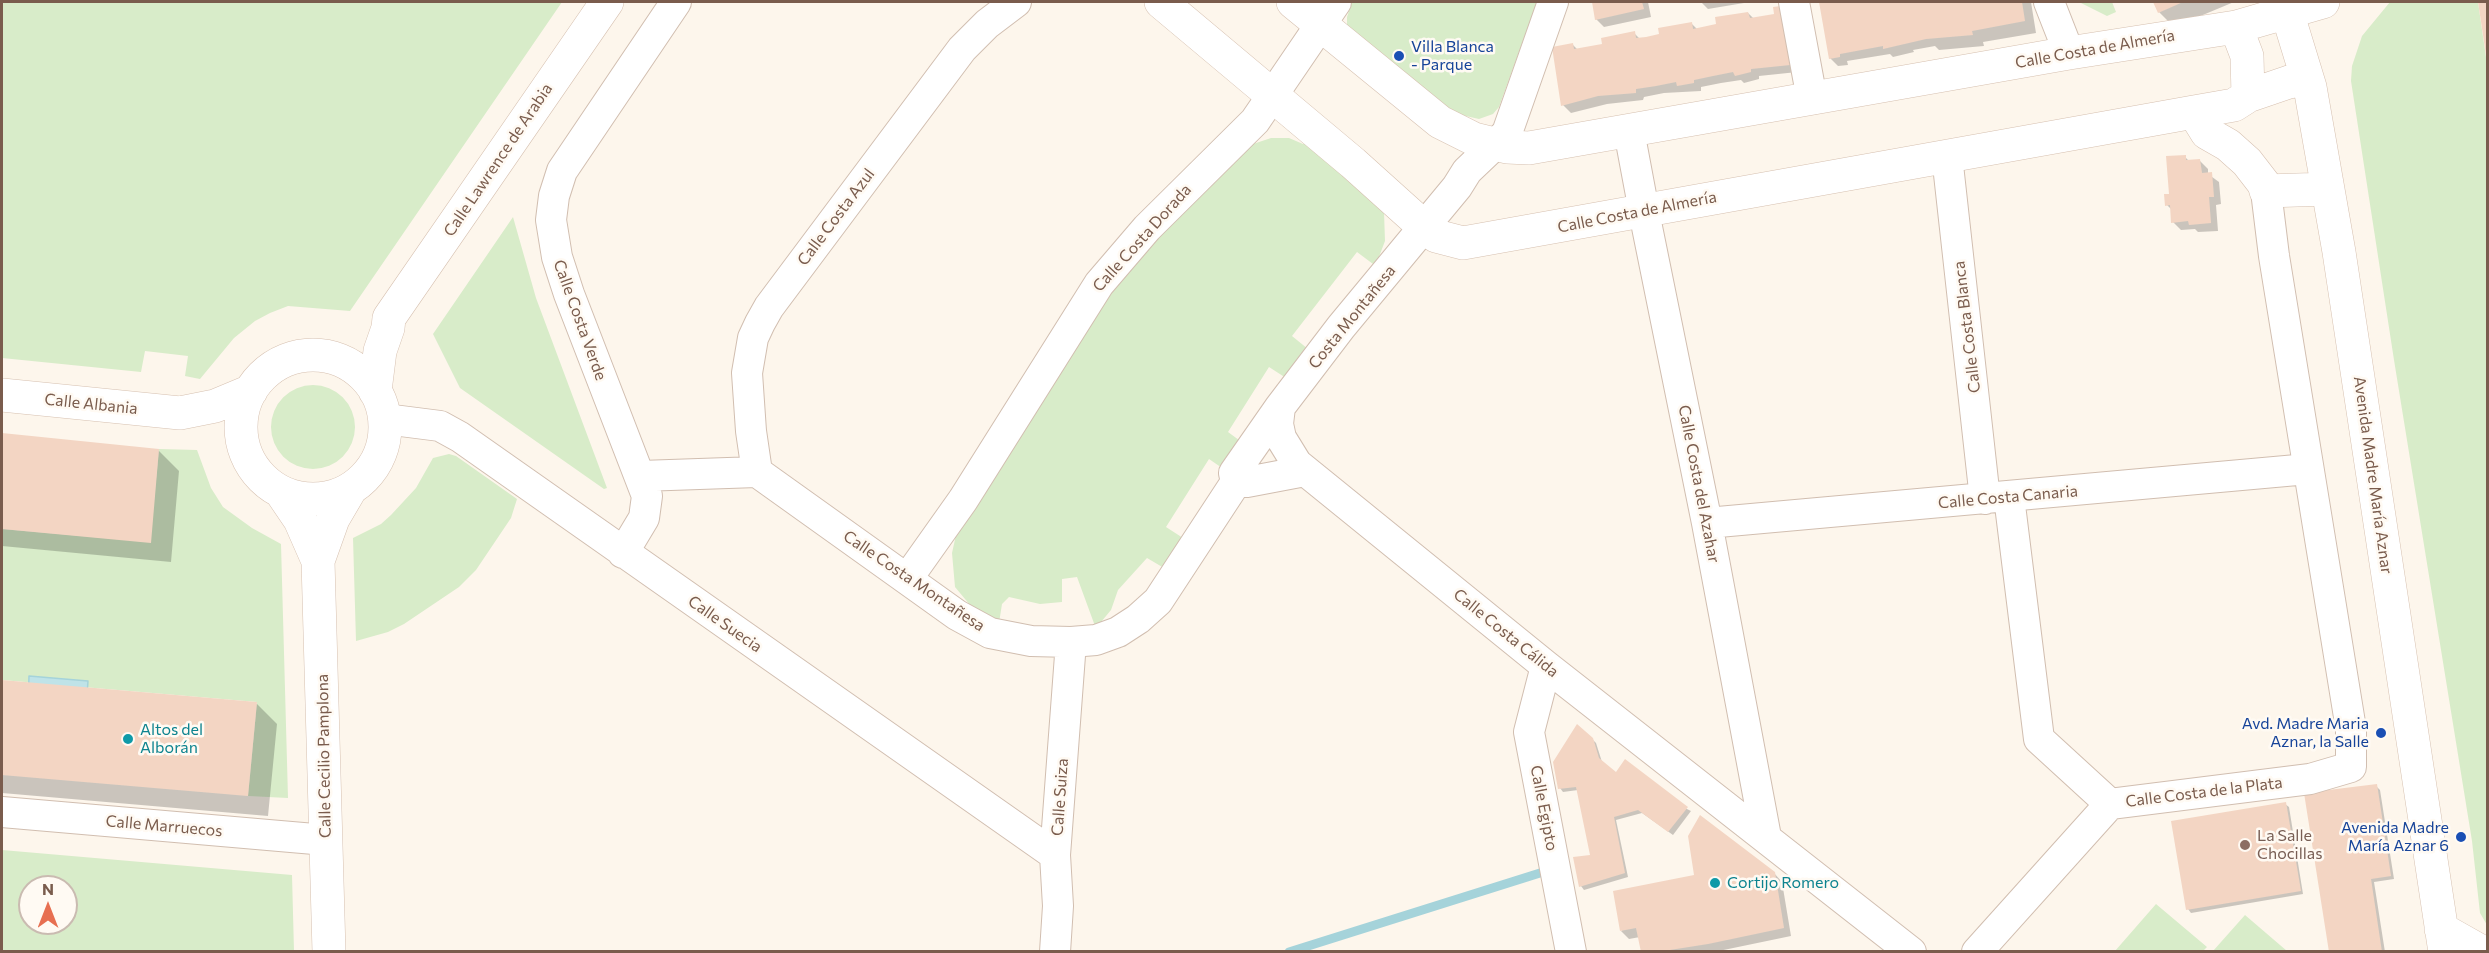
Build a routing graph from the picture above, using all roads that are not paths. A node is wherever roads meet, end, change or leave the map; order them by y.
1 (607, 2) edge
2 (676, 2) edge
3 (1016, 2) edge
4 (1161, 2) edge
5 (1293, 2) edge
6 (1553, 2) edge
7 (1794, 2) edge
8 (2049, 2) edge
9 (2323, 2) edge
10 (2286, 7) edge
11 (1329, 13) edge
12 (2236, 27) junction
13 (2069, 53) junction
14 (2307, 79) junction
15 (1272, 96) junction
16 (2248, 96) junction
17 (1812, 99) junction
18 (2194, 112) junction
19 (1629, 131) junction
20 (1495, 145) junction
21 (1947, 156) junction
22 (2328, 189) junction
23 (2266, 190) junction
24 (1644, 212) junction
25 (1423, 226) junction
26 (389, 318) junction
27 (328, 357) junction
28 (251, 391) junction
29 (2, 395) edge
30 (380, 405) junction
31 (1280, 407) junction
32 (180, 413) junction
33 (245, 450) junction
34 (2308, 469) junction
35 (1305, 471) junction
36 (757, 472) junction
37 (641, 476) junction
38 (1236, 482) junction
39 (350, 490) junction
40 (281, 492) junction
41 (1997, 498) junction
42 (1707, 523) junction
43 (623, 553) junction
44 (318, 561) junction
45 (907, 579) junction
46 (1071, 642) junction
47 (1546, 666) junction
48 (2110, 804) junction
49 (2, 812) edge
50 (1766, 837) junction
51 (326, 840) junction
52 (1055, 855) junction
53 (2443, 940) edge
54 (329, 951) edge
55 (1055, 951) edge
56 (1571, 951) edge
57 (1911, 951) edge
58 (1977, 951) edge
59 (2482, 951) edge

1 - 26 street, Calle Lawrence de Arabia
2 - 37 street, Calle Costa Verde
3 - 36 street, Calle Costa Azul
4 - 15 street, Calle Costa de Almería
5 - 11 street, Calle Costa de Almería
6 - 20 street, Costa Montañesa
7 - 17 street
8 - 13 street
9 - 10 street, Calle Costa de Almería
10 - 12 street, Calle Costa de Almería
10 - 14 street, Avenida Madre María Aznar
11 - 15 street, Calle Costa Dorada
11 - 20 street, Calle Costa de Almería
12 - 13 street, Calle Costa de Almería
12 - 16 street
13 - 17 street, Calle Costa de Almería
14 - 16 street, Calle Costa de Almería
14 - 22 street, Avenida Madre María Aznar
15 - 25 street, Calle Costa de Almería
15 - 45 street, Calle Costa Dorada
16 - 18 street, Calle Costa de Almería
17 - 19 street, Calle Costa de Almería
18 - 21 street, Calle Costa de Almería
18 - 23 street
19 - 20 street, Calle Costa de Almería
19 - 24 street, Calle Costa del Azahar
20 - 25 street, Costa Montañesa
21 - 24 street, Calle Costa de Almería
21 - 41 street, Calle Costa Blanca
22 - 23 street
22 - 53 street, Avenida Madre María Aznar
23 - 34 street
24 - 25 street, Calle Costa de Almería
24 - 42 street, Calle Costa del Azahar
25 - 31 street, Costa Montañesa
26 - 27 street, Calle Lawrence de Arabia
26 - 30 street, Calle Lawrence de Arabia
27 - 28 street
27 - 30 street
28 - 32 street, Calle Albania
28 - 33 street
29 - 32 street, Calle Albania
30 - 39 street
30 - 43 street, Calle Suecia
31 - 35 street, Calle Costa Cálida
31 - 38 street, Calle Costa Montañesa
32 - 33 street, Calle Albania
33 - 40 street
34 - 41 street, Calle Costa Canaria
34 - 48 street, Calle Costa de la Plata
35 - 38 street
35 - 47 street, Calle Costa Cálida
36 - 37 street
36 - 45 street, Calle Costa Montañesa
37 - 43 street, Calle Costa Verde
38 - 46 street, Calle Costa Montañesa
39 - 40 street
39 - 44 street, Calle Cecilio Pamplona
40 - 44 street, Calle Cecilio Pamplona
41 - 42 street, Calle Costa Canaria
41 - 48 street, Calle Costa Blanca
42 - 50 street, Calle Costa del Azahar
43 - 52 street, Calle Suecia
44 - 51 street, Calle Cecilio Pamplona
45 - 46 street, Calle Costa Montañesa
46 - 52 street, Calle Suiza
47 - 50 street, Calle Costa Cálida
47 - 56 street, Calle Egipto
48 - 58 street, Calle Costa de la Plata
49 - 51 street, Calle Marruecos
50 - 57 street, Calle Costa Cálida
51 - 54 street, Calle Cecilio Pamplona
52 - 55 street, Calle Suiza
53 - 59 street

